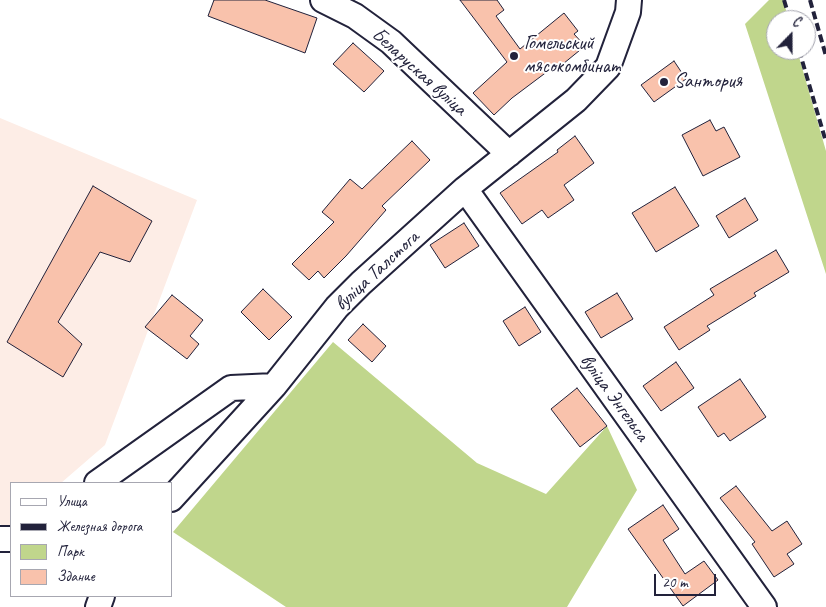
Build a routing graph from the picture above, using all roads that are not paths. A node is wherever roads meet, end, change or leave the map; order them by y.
1 (323, 0) edge
2 (629, 0) edge
3 (509, 154) junction
4 (465, 190) junction
5 (274, 386) junction
6 (97, 482) edge
7 (172, 499) edge
8 (764, 607) edge

1 - 3 street, Беларуская вуліца
2 - 3 street, вуліца Талстога
3 - 4 street, вуліца Талстога
4 - 5 street, вуліца Талстога
4 - 8 street, вуліца Энгельса
5 - 6 street
5 - 7 street, вуліца Талстога

